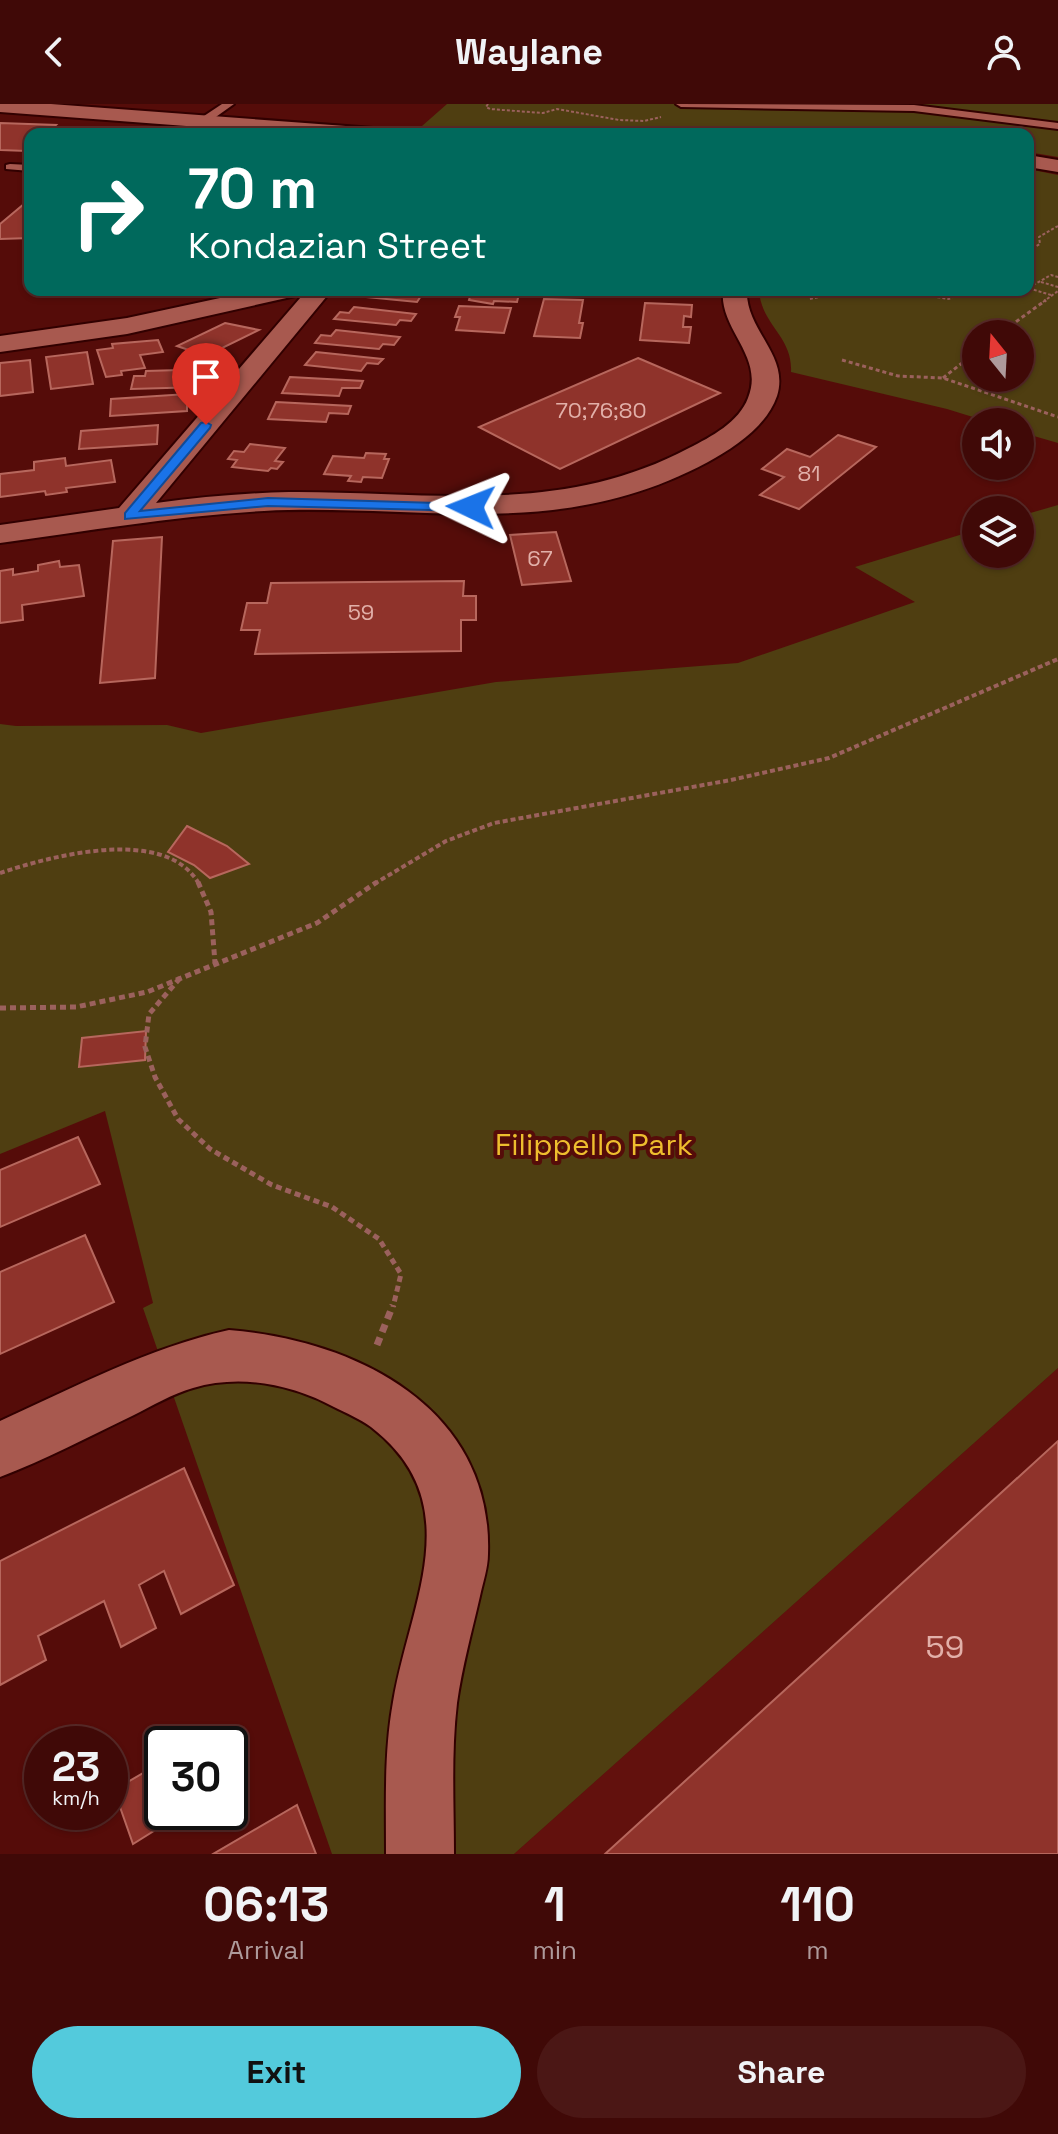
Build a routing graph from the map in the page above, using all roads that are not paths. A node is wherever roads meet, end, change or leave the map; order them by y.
1 (229, 104) edge
2 (681, 104) edge
3 (0, 106) edge
4 (973, 114) edge
5 (202, 122) junction
6 (1058, 126) edge
7 (288, 128) edge
8 (1034, 162) edge
9 (1058, 166) edge
10 (10, 167) dead end
11 (24, 168) edge
12 (264, 296) edge
13 (315, 296) edge
14 (734, 296) edge
15 (0, 344) edge
16 (129, 516) junction
17 (0, 534) edge
18 (0, 1450) edge
19 (420, 1854) edge

1 - 5 lane
2 - 4 lane
3 - 5 street
4 - 6 lane
5 - 7 street
8 - 9 street
10 - 11 lane
12 - 15 street
13 - 16 street
14 - 16 street
16 - 17 street
18 - 19 street

